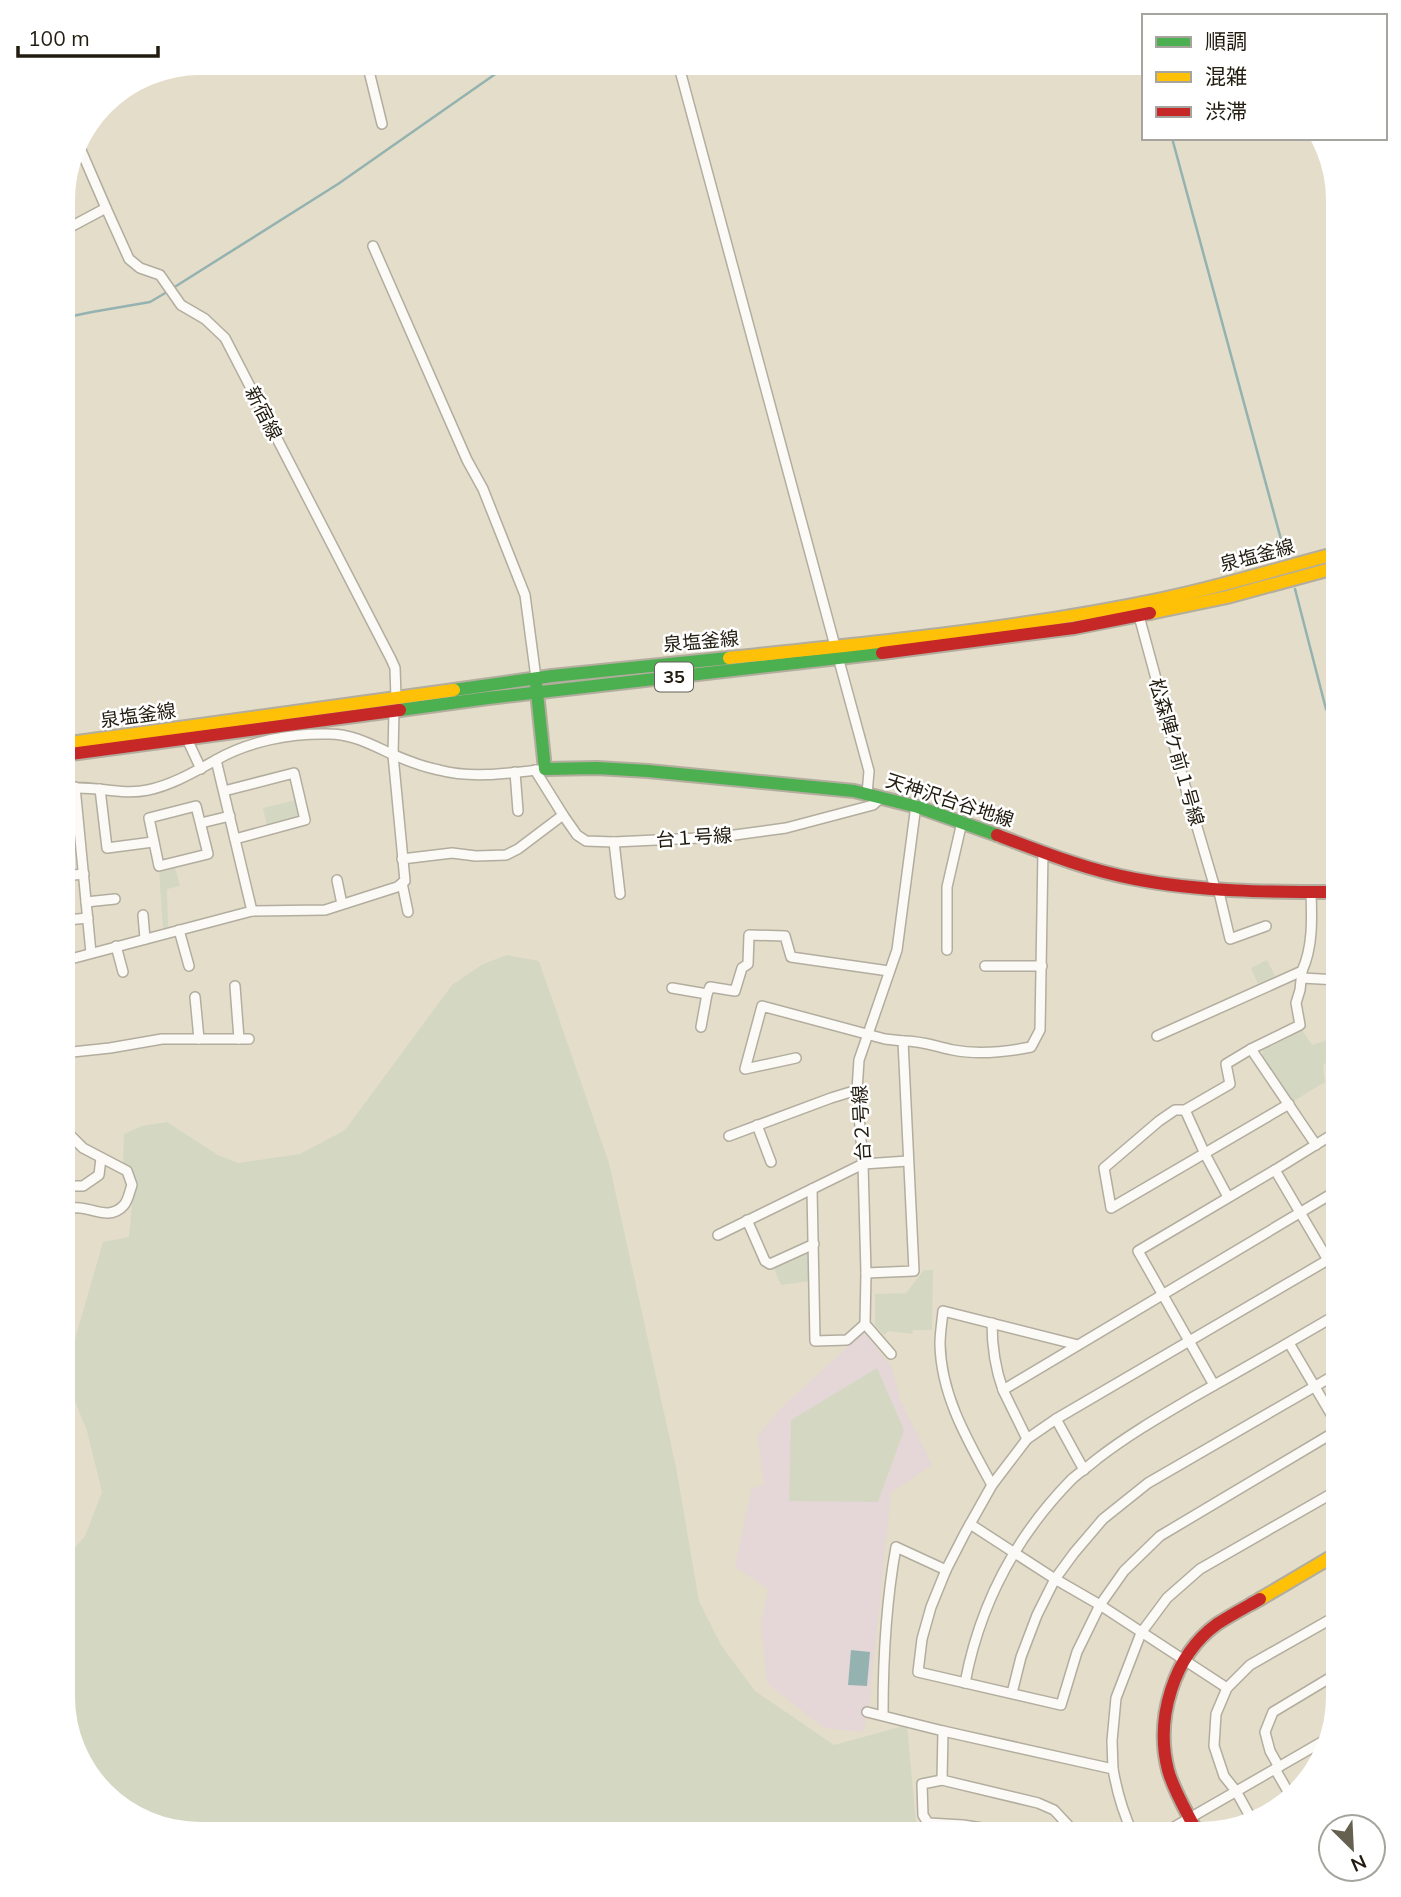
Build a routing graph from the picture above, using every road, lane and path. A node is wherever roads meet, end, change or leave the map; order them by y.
1 (370, 76) edge
2 (682, 76) edge
3 (382, 124) dead end
4 (83, 156) edge
5 (106, 208) junction
6 (76, 224) edge
7 (373, 246) dead end
8 (1326, 556) edge
9 (1326, 570) edge
10 (1139, 615) junction
11 (837, 652) junction
12 (536, 678) junction
13 (537, 692) junction
14 (395, 704) junction
15 (187, 739) junction
16 (76, 742) edge
17 (76, 753) edge
18 (393, 755) junction
19 (216, 760) junction
20 (201, 769) junction
21 (540, 770) junction
22 (514, 772) junction
23 (75, 787) edge
24 (100, 789) junction
25 (224, 791) junction
26 (76, 793) edge
27 (867, 794) junction
28 (882, 797) junction
29 (916, 806) junction
30 (518, 811) dead end
31 (230, 816) junction
32 (563, 816) junction
33 (961, 822) junction
34 (201, 823) junction
35 (235, 839) junction
36 (153, 842) junction
37 (614, 842) junction
38 (1043, 851) junction
39 (402, 859) junction
40 (84, 874) junction
41 (76, 875) edge
42 (337, 880) dead end
43 (402, 883) junction
44 (1217, 888) junction
45 (1311, 892) junction
46 (1326, 892) edge
47 (620, 894) dead end
48 (115, 899) dead end
49 (86, 902) junction
50 (342, 904) junction
51 (252, 911) junction
52 (408, 912) dead end
53 (143, 915) dead end
54 (88, 918) junction
55 (76, 919) edge
56 (1266, 926) dead end
57 (179, 930) junction
58 (145, 939) junction
59 (116, 946) junction
60 (947, 950) dead end
61 (92, 953) junction
62 (75, 958) edge
63 (985, 966) dead end
64 (1042, 966) junction
65 (189, 967) dead end
66 (889, 971) junction
67 (123, 972) dead end
68 (1302, 975) junction
69 (1326, 978) edge
70 (235, 986) dead end
71 (671, 988) dead end
72 (707, 994) junction
73 (195, 997) dead end
74 (701, 1027) dead end
75 (870, 1034) junction
76 (1157, 1036) dead end
77 (199, 1039) junction
78 (249, 1039) dead end
79 (239, 1040) junction
80 (903, 1041) junction
81 (1251, 1049) junction
82 (75, 1052) edge
83 (796, 1058) dead end
84 (857, 1090) junction
85 (1289, 1104) junction
86 (1185, 1110) junction
87 (757, 1125) junction
88 (729, 1136) dead end
89 (1326, 1139) edge
90 (75, 1140) edge
91 (1316, 1145) junction
92 (1205, 1154) junction
93 (101, 1158) junction
94 (908, 1161) junction
95 (771, 1162) dead end
96 (863, 1164) junction
97 (1275, 1170) junction
98 (75, 1186) edge
99 (812, 1189) junction
100 (1228, 1197) junction
101 (1326, 1197) edge
102 (75, 1207) edge
103 (1300, 1213) junction
104 (747, 1220) junction
105 (718, 1234) dead end
106 (814, 1244) junction
107 (1326, 1257) edge
108 (1326, 1261) edge
109 (866, 1273) junction
110 (1162, 1296) junction
111 (1326, 1321) edge
112 (992, 1323) junction
113 (866, 1324) junction
114 (1189, 1342) junction
115 (1289, 1343) junction
116 (1078, 1345) junction
117 (891, 1354) dead end
118 (1326, 1380) edge
119 (1214, 1385) junction
120 (1315, 1386) junction
121 (1003, 1390) junction
122 (1326, 1406) edge
123 (1056, 1419) junction
124 (1326, 1435) edge
125 (1027, 1438) junction
126 (1084, 1470) junction
127 (992, 1485) junction
128 (1326, 1497) edge
129 (970, 1524) junction
130 (1014, 1552) junction
131 (1326, 1560) edge
132 (946, 1570) junction
133 (1055, 1579) junction
134 (1100, 1605) junction
135 (1326, 1622) edge
136 (1141, 1633) junction
137 (1184, 1661) junction
138 (1326, 1680) edge
139 (965, 1683) junction
140 (1227, 1688) junction
141 (1012, 1693) junction
142 (867, 1712) dead end
143 (883, 1715) junction
144 (943, 1731) junction
145 (1315, 1746) edge
146 (1277, 1768) junction
147 (1114, 1769) junction
148 (942, 1780) junction
149 (1286, 1787) edge
150 (1236, 1791) junction
151 (1248, 1812) edge
152 (1189, 1818) junction
153 (928, 1822) edge
154 (1065, 1822) edge
155 (1127, 1822) edge
156 (1182, 1822) edge
157 (1191, 1822) edge

1 - 3 street
2 - 11 street
4 - 5 street, 新宿線
5 - 6 street
5 - 14 street, 新宿線
7 - 12 street
8 - 11 main road, 泉塩釜線 / 35
9 - 10 main road, 泉塩釜線 / 35
10 - 11 main road, 泉塩釜線 / 35
10 - 44 street, 松森陣ケ前１号線
11 - 12 main road, 泉塩釜線 / 35
11 - 13 main road, 泉塩釜線 / 35
11 - 27 street
12 - 13 main road
12 - 14 main road, 泉塩釜線 / 35
13 - 14 main road, 泉塩釜線 / 35
13 - 21 main road
14 - 15 main road, 泉塩釜線 / 35
14 - 16 main road, 泉塩釜線 / 35
14 - 18 street, 新宿線
15 - 17 main road, 泉塩釜線 / 35
15 - 20 street
18 - 19 street
18 - 22 street
18 - 39 street, 新宿線
19 - 20 street
19 - 25 street
20 - 24 street
21 - 22 street
21 - 27 main road, 天神沢台谷地線
21 - 32 street, 台１号線
22 - 30 street
23 - 24 street
24 - 36 street
25 - 31 street
25 - 35 street
26 - 40 street
27 - 28 main road, 天神沢台谷地線
28 - 29 main road, 天神沢台谷地線
28 - 37 street, 台１号線
29 - 33 main road, 天神沢台谷地線
29 - 66 street, 台２号線
31 - 34 street
31 - 35 street
32 - 37 street, 台１号線
32 - 39 street
33 - 38 main road, 天神沢台谷地線
33 - 60 street
34 - 36 street
34 - 36 street
35 - 51 street
37 - 47 street
38 - 44 main road, 天神沢台谷地線
38 - 64 street
39 - 43 street, 新宿線
40 - 41 street
40 - 49 street
42 - 50 street
43 - 50 street
43 - 52 street, 新宿線
44 - 45 main road, 天神沢台谷地線
44 - 56 street, 松森陣ケ前１号線
45 - 46 main road, 天神沢台谷地線
45 - 68 street
48 - 49 street
49 - 54 street
50 - 51 street
51 - 57 street
53 - 58 street
54 - 55 street
54 - 61 street
57 - 58 street
57 - 65 street
58 - 59 street
59 - 61 street
59 - 67 street
61 - 62 street
63 - 64 street
64 - 80 street
66 - 72 street
66 - 75 street, 台２号線
68 - 69 street
68 - 76 street
68 - 81 street
70 - 79 street
71 - 72 street
72 - 74 street
73 - 77 street
75 - 80 street
75 - 83 street
75 - 84 street, 台２号線
77 - 79 street
77 - 82 street
78 - 79 street
80 - 94 street
81 - 85 street
81 - 86 street
84 - 87 street
84 - 96 street, 台２号線
85 - 91 street
85 - 92 street
86 - 92 street
86 - 92 street
87 - 88 street
87 - 95 street
89 - 91 street
90 - 93 street
91 - 97 street
92 - 100 street
93 - 98 street
93 - 102 street
94 - 96 street
94 - 109 street
96 - 99 street
96 - 109 street, 台２号線
97 - 100 street
97 - 103 street
99 - 104 street
99 - 106 street
100 - 110 street
101 - 103 street
103 - 107 street
103 - 110 street
104 - 105 street
104 - 106 street
106 - 113 street
108 - 114 street
109 - 113 street, 台２号線
110 - 114 street
110 - 116 street
111 - 115 street
112 - 116 street
112 - 121 street
112 - 127 street
113 - 117 street
114 - 119 street
114 - 123 street
115 - 119 street
115 - 120 street
116 - 121 street
118 - 120 street
119 - 126 street
120 - 122 street
120 - 133 street
121 - 125 street
123 - 125 street
123 - 126 street
124 - 134 street
125 - 127 street
126 - 130 street
127 - 129 street
128 - 136 street
129 - 130 street
129 - 132 street
130 - 133 street
130 - 139 street
131 - 137 main road
132 - 139 street
132 - 143 street
133 - 134 street
133 - 141 street
134 - 136 street
134 - 141 street
135 - 140 street
136 - 137 street
136 - 147 street
137 - 140 street
137 - 152 main road
138 - 146 street
139 - 141 street
140 - 150 street
142 - 143 street
143 - 144 street
144 - 147 street
144 - 148 street
145 - 146 street
146 - 149 street
146 - 150 street
147 - 155 street
148 - 153 street
148 - 154 street
150 - 151 street
150 - 152 street
152 - 156 street
152 - 157 main road

